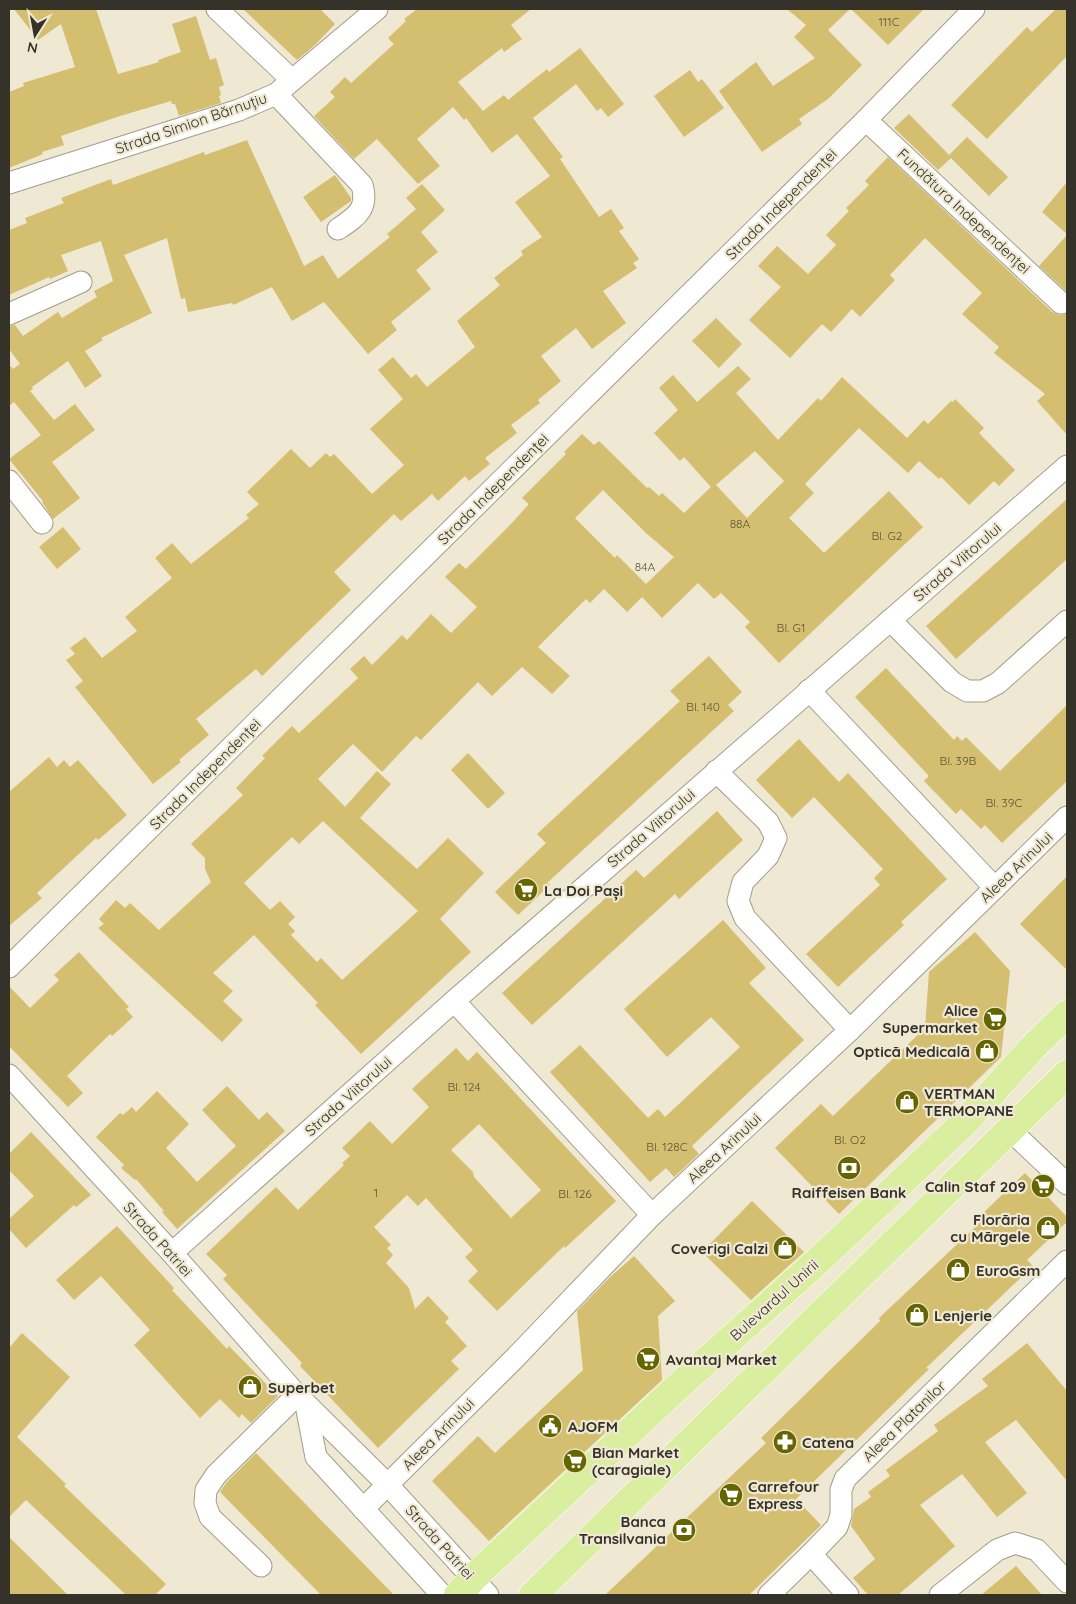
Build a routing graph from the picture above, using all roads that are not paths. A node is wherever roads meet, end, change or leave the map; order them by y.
1 (217, 9) edge
2 (377, 9) edge
3 (974, 9) edge
4 (284, 87) junction
5 (866, 120) junction
6 (9, 183) edge
7 (338, 229) dead end
8 (81, 282) dead end
9 (1061, 303) dead end
10 (9, 314) edge
11 (1067, 466) edge
12 (9, 481) edge
13 (42, 523) dead end
14 (890, 620) junction
15 (1067, 621) edge
16 (808, 690) junction
17 (716, 771) junction
18 (1064, 828) edge
19 (995, 888) junction
20 (9, 967) edge
21 (454, 1001) junction
22 (1067, 1014) edge
23 (850, 1030) junction
24 (1067, 1074) edge
25 (9, 1075) edge
26 (1010, 1130) junction
27 (1067, 1184) edge
28 (652, 1215) junction
29 (172, 1254) junction
30 (1067, 1261) edge
31 (301, 1400) junction
32 (387, 1484) junction
33 (363, 1509) junction
34 (811, 1554) junction
35 (262, 1566) dead end
36 (1067, 1582) edge
37 (473, 1590) edge
38 (442, 1595) edge
39 (533, 1595) edge
40 (769, 1595) edge
41 (848, 1595) edge
42 (940, 1595) edge

1 - 4 street
2 - 4 street, Strada Simion Bărnuțiu
3 - 5 street, Strada Independenței
4 - 6 street, Strada Simion Bărnuțiu
4 - 7 street
5 - 9 street, Fundătura Independenței
5 - 20 street, Strada Independenței
8 - 10 street
11 - 14 street, Strada Viitorului
12 - 13 street
14 - 15 street
14 - 16 street, Strada Viitorului
16 - 17 street, Strada Viitorului
16 - 19 street
17 - 21 street, Strada Viitorului
17 - 23 street
18 - 19 street, Aleea Arinului
19 - 23 street, Aleea Arinului
21 - 28 street
21 - 29 street, Strada Viitorului
22 - 37 main road, Bulevardul Unirii
23 - 28 street, Aleea Arinului
24 - 26 main road
25 - 29 street, Strada Patriei
26 - 27 street
26 - 39 main road
28 - 32 street, Aleea Arinului
29 - 31 street, Strada Patriei
30 - 34 street, Aleea Platanilor
31 - 32 street, Strada Patriei
31 - 33 street
31 - 35 street
32 - 33 street, Aleea Arinului
32 - 37 street, Strada Patriei
33 - 38 street
34 - 40 street, Aleea Platanilor
34 - 41 street
36 - 42 street

